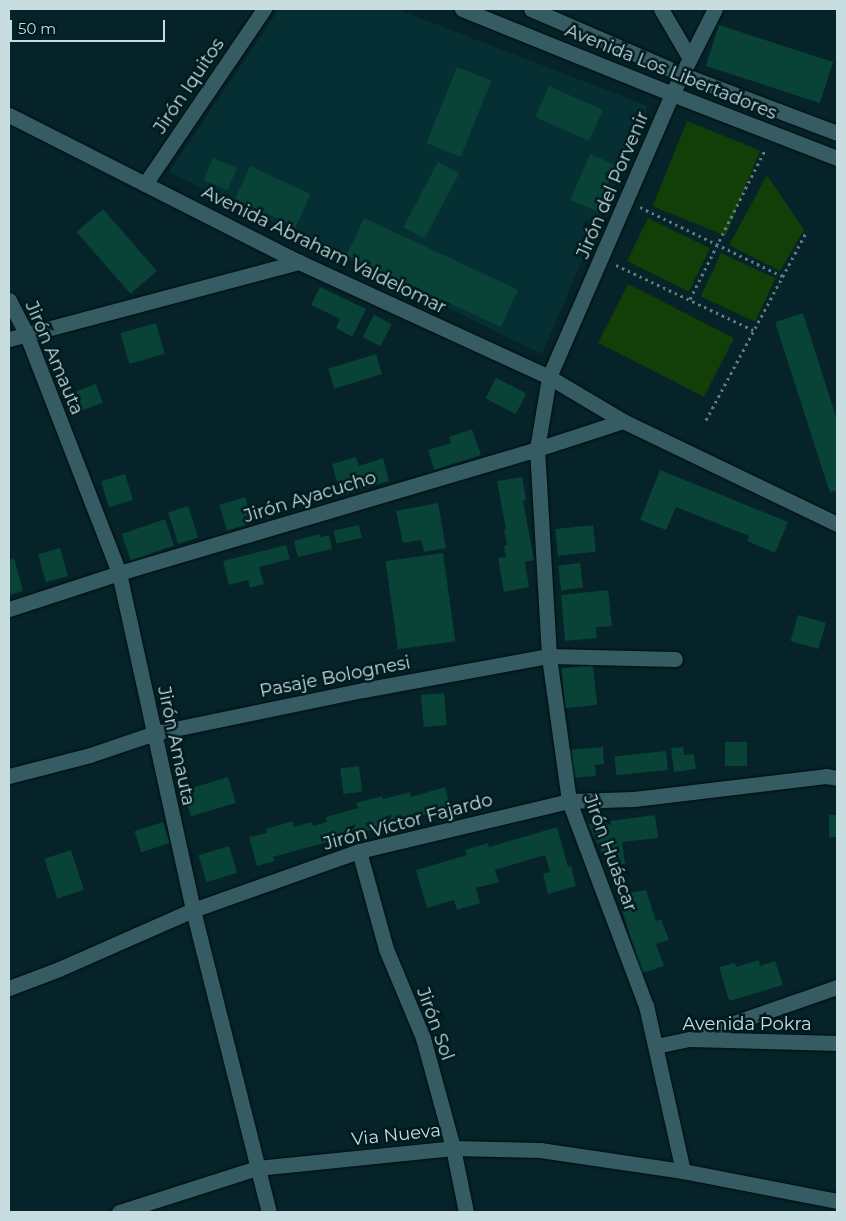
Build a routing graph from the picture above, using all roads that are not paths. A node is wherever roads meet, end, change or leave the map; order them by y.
1 (264, 9) edge
2 (462, 9) edge
3 (531, 9) edge
4 (661, 9) edge
5 (715, 9) edge
6 (689, 57) junction
7 (681, 74) junction
8 (672, 94) junction
9 (9, 115) edge
10 (837, 133) edge
11 (837, 158) edge
12 (145, 184) junction
13 (299, 262) junction
14 (9, 300) edge
15 (26, 333) junction
16 (9, 339) edge
17 (549, 377) junction
18 (623, 421) junction
19 (537, 449) junction
20 (837, 524) edge
21 (120, 573) junction
22 (9, 609) edge
23 (549, 656) junction
24 (676, 659) dead end
25 (155, 733) junction
26 (9, 776) edge
27 (837, 778) edge
28 (570, 801) junction
29 (359, 851) junction
30 (192, 910) junction
31 (837, 987) edge
32 (9, 988) edge
33 (690, 1039) junction
34 (837, 1043) edge
35 (656, 1046) junction
36 (454, 1148) junction
37 (257, 1168) junction
38 (683, 1172) junction
39 (837, 1201) edge
40 (119, 1212) edge
41 (269, 1212) edge
42 (466, 1212) edge

1 - 12 street, Jirón Iquitos
2 - 8 street, Avenida Los Libertadores
3 - 7 street, Avenida Los Libertadores
4 - 6 street
5 - 6 street, Jirón del Porvenir
6 - 7 street, Jirón del Porvenir
7 - 8 street, Jirón del Porvenir
7 - 10 street, Avenida Los Libertadores
8 - 11 street, Avenida Los Libertadores
8 - 17 street, Jirón del Porvenir
9 - 12 street, Avenida Abraham Valdelomar
12 - 13 street, Avenida Abraham Valdelomar
13 - 15 street
13 - 17 street, Avenida Abraham Valdelomar
14 - 15 street, Jirón Amauta
15 - 16 street
15 - 21 street, Jirón Amauta
17 - 18 street, Avenida Abraham Valdelomar
17 - 19 street, Jirón del Porvenir
18 - 19 street, Jirón Ayacucho
18 - 20 street, Avenida Abraham Valdelomar
19 - 21 street, Jirón Ayacucho
19 - 23 street, Jirón Huáscar
21 - 22 street, Jirón Ayacucho
21 - 25 street, Jirón Amauta
23 - 24 street, Pasaje Bolognesi
23 - 25 street, Pasaje Bolognesi
23 - 28 street, Jirón Huáscar
25 - 26 street, Pasaje Bolognesi
25 - 30 street, Jirón Amauta
27 - 28 street, Jirón Víctor Fajardo
28 - 29 street, Jirón Víctor Fajardo
28 - 35 street, Jirón Huáscar
29 - 30 street, Jirón Víctor Fajardo
29 - 36 street, Jirón Sol
30 - 32 street, Jirón Víctor Fajardo
30 - 37 street, Jirón Amauta
31 - 33 street
33 - 34 street, Avenida Pokra
33 - 35 street, Avenida Pokra
35 - 38 street, Jirón Huáscar
36 - 37 street, Via Nueva
36 - 38 street, Via Nueva
36 - 42 street, Jirón Sol
37 - 40 street, Via Nueva
37 - 41 street, Jirón Amauta
38 - 39 street, Via Nueva

